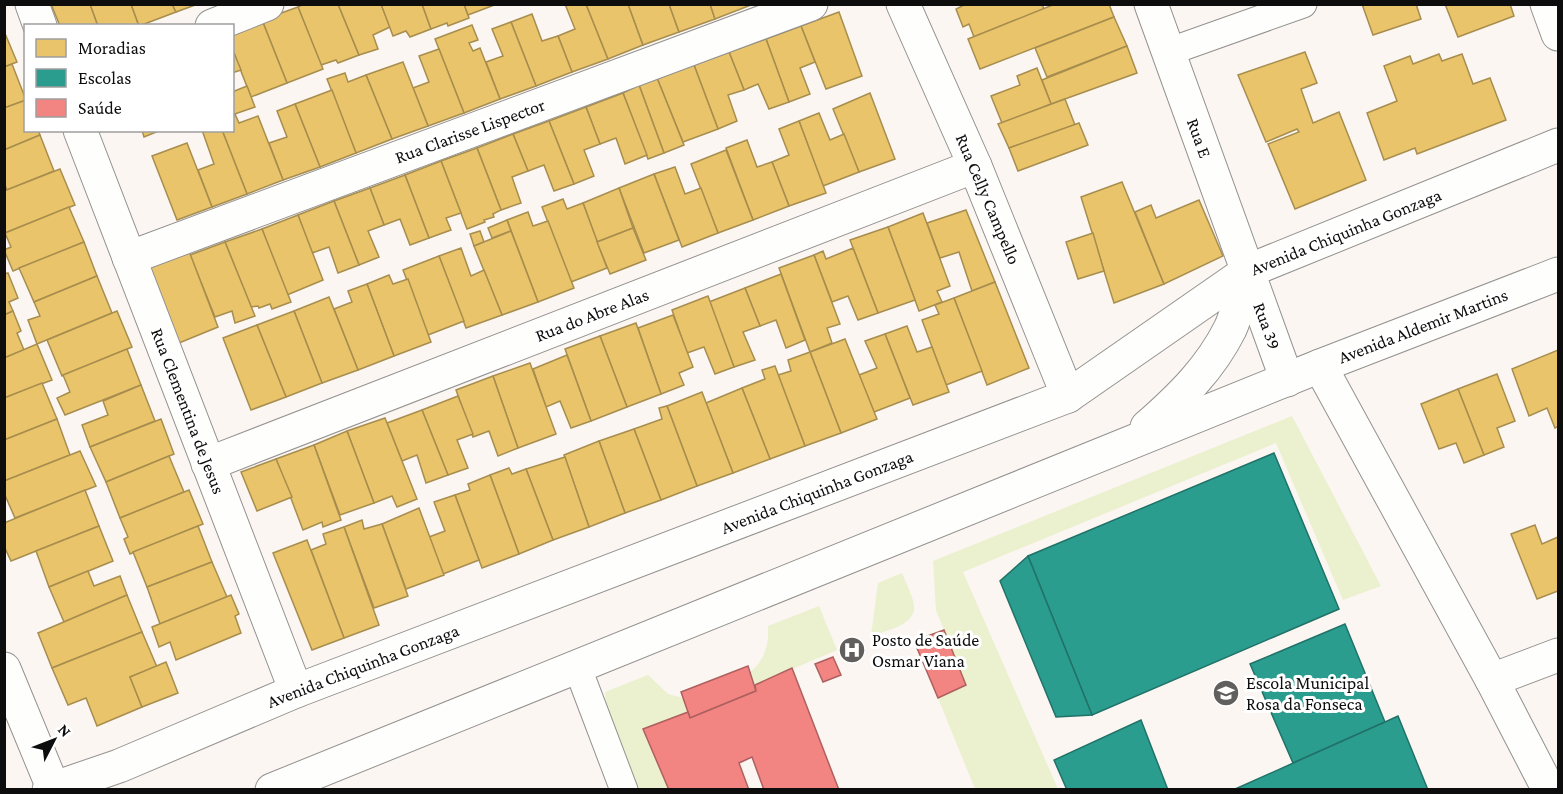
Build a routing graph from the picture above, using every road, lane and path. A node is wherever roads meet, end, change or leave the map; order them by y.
1 (32, 4) edge
2 (267, 4) edge
3 (811, 4) edge
4 (903, 4) edge
5 (1150, 4) edge
6 (1303, 4) edge
7 (1547, 4) edge
8 (39, 24) edge
9 (217, 24) edge
10 (1558, 33) edge
11 (1168, 52) junction
12 (81, 132) edge
13 (1558, 145) edge
14 (975, 166) junction
15 (129, 258) junction
16 (1248, 272) junction
17 (1558, 274) edge
18 (1320, 366) junction
19 (1287, 380) junction
20 (1068, 396) junction
21 (1127, 444) junction
22 (208, 464) junction
23 (1558, 655) edge
24 (577, 666) junction
25 (4, 669) edge
26 (1492, 680) junction
27 (296, 692) junction
28 (52, 789) edge
29 (272, 789) edge
30 (624, 789) edge
31 (1549, 789) edge

1 - 8 street
2 - 9 street
3 - 15 street, Rua Clarisse Lispector
4 - 14 street, Rua Celly Campello
5 - 11 street, Rua E
6 - 11 lane
7 - 10 street
11 - 16 street, Rua E
12 - 15 street, Rua Clementina de Jesus
13 - 16 street, Avenida Chiquinha Gonzaga
14 - 20 street, Rua Celly Campello
14 - 22 street, Rua do Abre Alas
15 - 22 street, Rua Clementina de Jesus
16 - 19 street, Rua 39
16 - 20 street, Avenida Chiquinha Gonzaga
16 - 21 street
17 - 18 street, Avenida Aldemir Martins
18 - 19 street, Avenida Aldemir Martins
18 - 26 street
19 - 21 street
20 - 27 street, Avenida Chiquinha Gonzaga
21 - 24 street
22 - 27 street, Rua Clementina de Jesus
23 - 26 street
24 - 29 street
24 - 30 lane
25 - 28 street
26 - 31 street
27 - 28 street, Avenida Chiquinha Gonzaga

